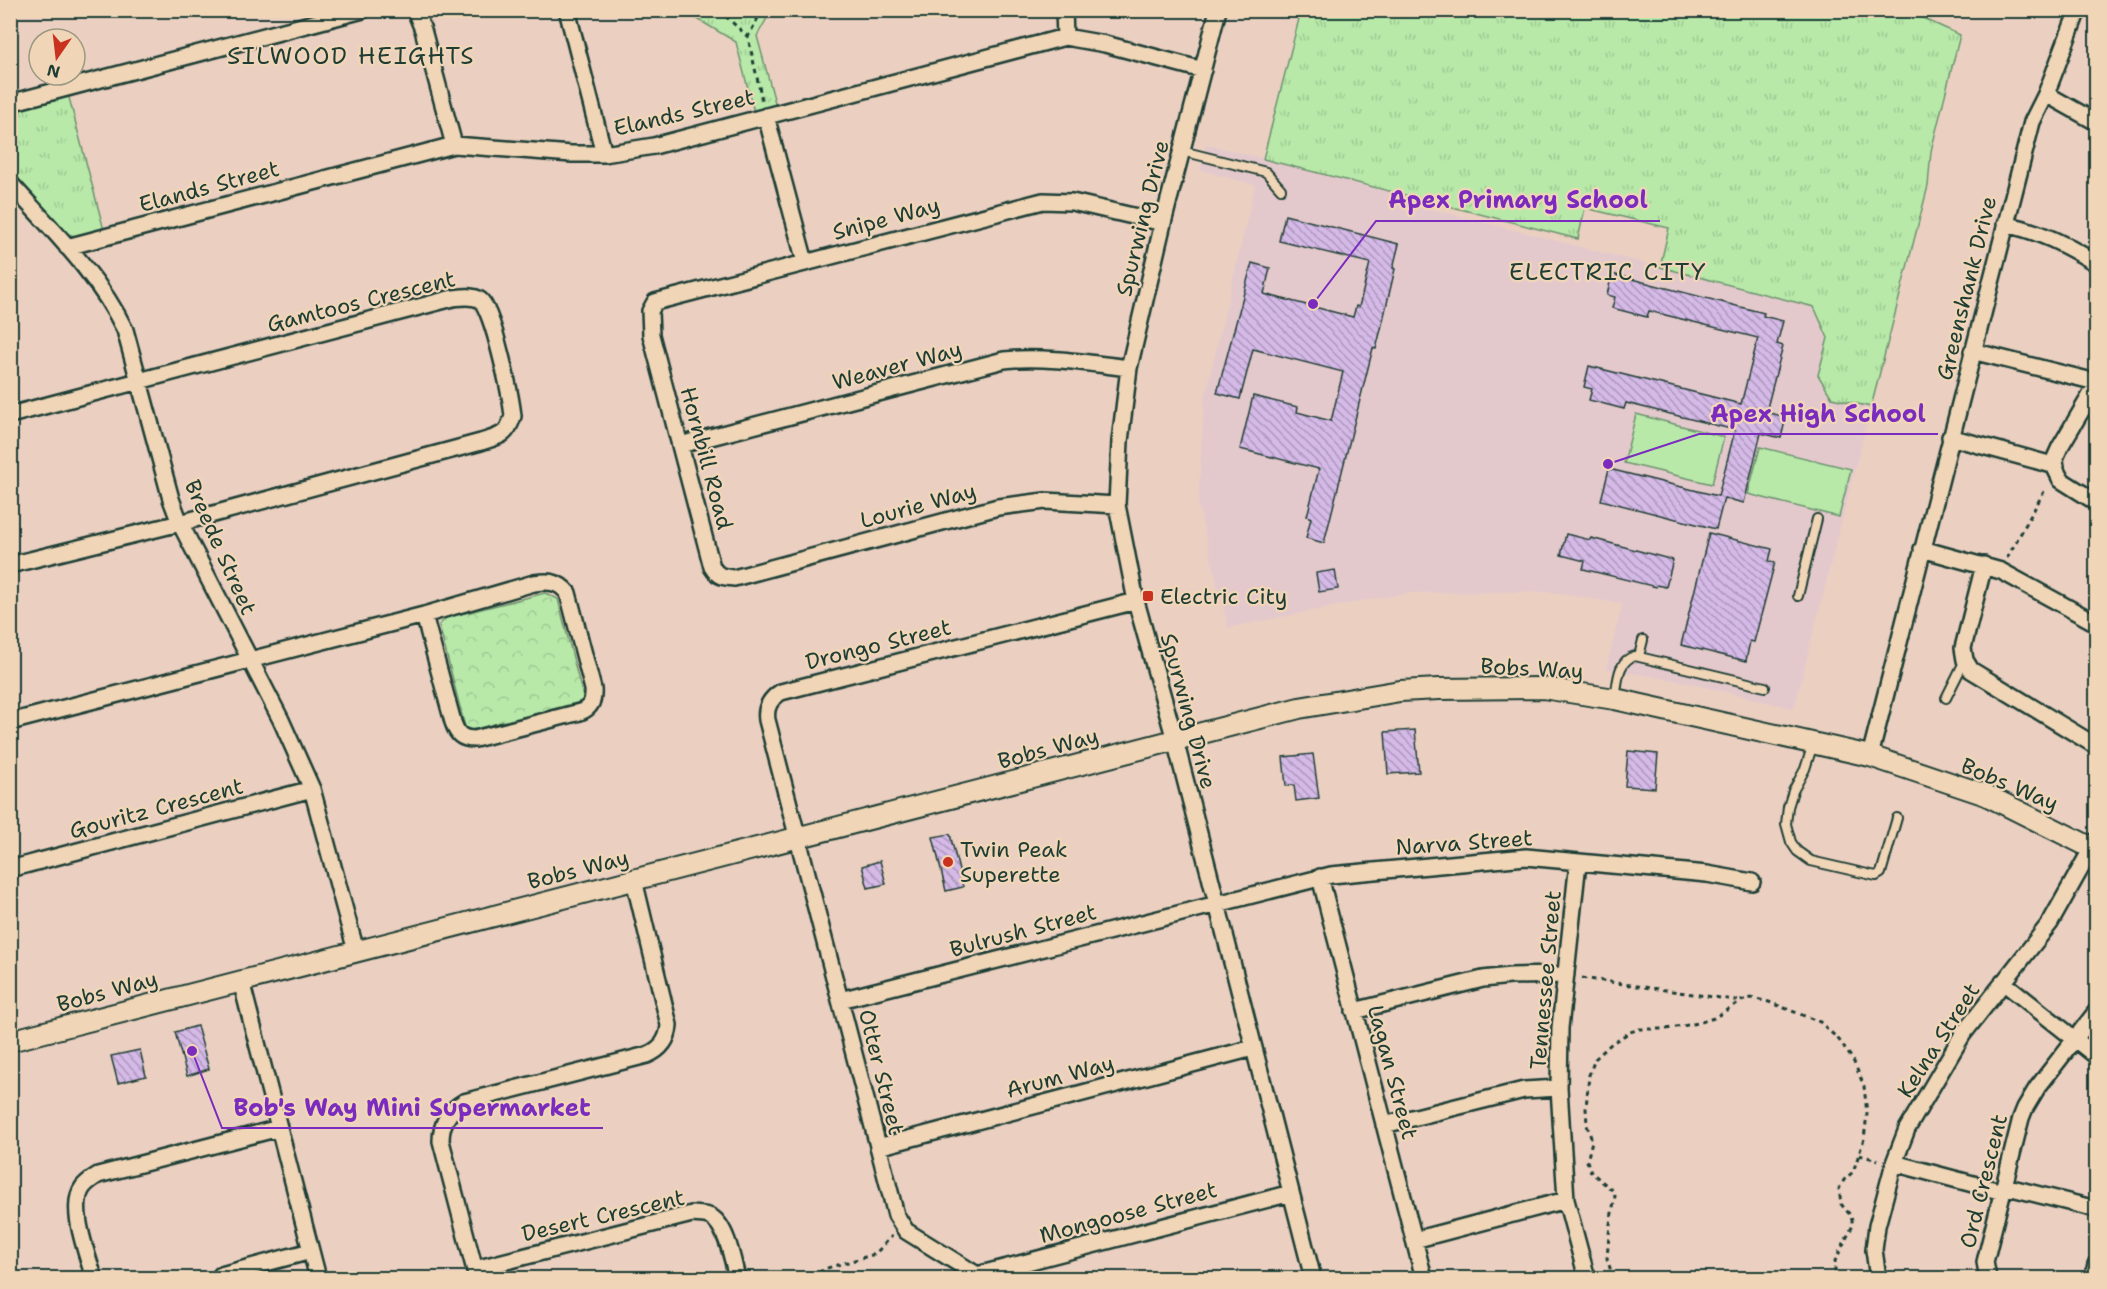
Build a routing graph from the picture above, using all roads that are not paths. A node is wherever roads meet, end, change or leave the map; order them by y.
1 (363, 10) edge
2 (415, 10) edge
3 (567, 10) edge
4 (1064, 10) edge
5 (1218, 10) edge
6 (2078, 10) edge
7 (1065, 37) junction
8 (1203, 70) junction
9 (2046, 94) junction
10 (10, 103) edge
11 (766, 116) junction
12 (2097, 122) edge
13 (454, 145) junction
14 (1182, 151) junction
15 (604, 154) junction
16 (10, 183) edge
17 (1281, 189) dead end
18 (1163, 223) junction
19 (2005, 224) junction
20 (67, 247) junction
21 (805, 262) junction
22 (2097, 263) edge
23 (651, 335) joint
24 (1972, 351) junction
25 (1129, 368) junction
26 (139, 381) junction
27 (2097, 384) edge
28 (10, 415) edge
29 (1950, 437) junction
30 (680, 445) junction
31 (2056, 468) junction
32 (2097, 502) edge
33 (1117, 505) junction
34 (1817, 519) dead end
35 (180, 523) junction
36 (1922, 549) junction
37 (10, 565) edge
38 (1984, 565) junction
39 (734, 578) joint
40 (1798, 596) dead end
41 (1136, 601) junction
42 (424, 615) junction
43 (2097, 623) edge
44 (1643, 640) dead end
45 (1639, 656) junction
46 (249, 660) junction
47 (1965, 660) junction
48 (1765, 687) dead end
49 (1946, 698) dead end
50 (1615, 699) junction
51 (10, 722) edge
52 (1175, 740) junction
53 (1813, 742) junction
54 (2097, 746) edge
55 (1870, 756) junction
56 (312, 789) junction
57 (1897, 818) dead end
58 (798, 837) junction
59 (2095, 846) edge
60 (1578, 862) junction
61 (10, 869) edge
62 (1320, 877) junction
63 (634, 880) junction
64 (1752, 882) dead end
65 (1216, 903) junction
66 (356, 951) junction
67 (1566, 975) junction
68 (241, 981) junction
69 (2003, 982) junction
70 (840, 1000) junction
71 (1354, 1011) junction
72 (2097, 1012) edge
73 (2075, 1039) junction
74 (10, 1041) edge
75 (1253, 1048) junction
76 (2097, 1056) edge
77 (1559, 1088) junction
78 (1384, 1125) junction
79 (279, 1128) junction
80 (878, 1147) junction
81 (1894, 1163) junction
82 (2003, 1189) junction
83 (1291, 1193) junction
84 (1566, 1200) junction
85 (2097, 1209) edge
86 (1414, 1240) junction
87 (311, 1251) junction
88 (2097, 1264) edge
89 (476, 1274) edge
90 (221, 1275) dead end
91 (976, 1277) edge
92 (94, 1278) edge
93 (318, 1278) edge
94 (737, 1278) edge
95 (1312, 1278) edge
96 (1424, 1278) edge
97 (1587, 1278) edge
98 (1878, 1278) edge
99 (1988, 1278) edge
100 (2092, 1278) edge

1 - 10 street
2 - 13 street
3 - 15 street
4 - 7 street
5 - 8 street, Spurwing Drive
6 - 9 street, Greenshank Drive
7 - 8 street, Elands Street
7 - 11 street, Elands Street
8 - 14 street, Spurwing Drive
9 - 12 street
9 - 19 street, Greenshank Drive
11 - 15 street, Elands Street
11 - 21 street
13 - 15 street, Elands Street
13 - 20 street, Elands Street
14 - 17 lane
14 - 18 street, Spurwing Drive
16 - 20 street, Breede Street
18 - 21 street, Snipe Way
18 - 25 street, Spurwing Drive
19 - 22 street
19 - 24 street, Greenshank Drive
20 - 26 street, Breede Street
21 - 23 street, Snipe Way
23 - 30 street, Hornbill Road
24 - 27 street
24 - 29 street, Greenshank Drive
25 - 30 street, Weaver Way
25 - 33 street, Spurwing Drive
26 - 28 street
26 - 35 street, Breede Street
26 - 35 street, Gamtoos Crescent
27 - 31 street
29 - 31 street
29 - 36 street, Greenshank Drive
30 - 39 street, Hornbill Road
31 - 32 street
33 - 39 street, Lourie Way
33 - 41 street, Spurwing Drive
34 - 40 lane
35 - 37 street
35 - 46 street, Breede Street
36 - 38 street
36 - 55 street, Greenshank Drive
38 - 43 street
38 - 47 street
41 - 52 street, Spurwing Drive
41 - 58 street, Drongo Street
42 - 42 street
42 - 46 street
44 - 45 lane
45 - 48 lane
45 - 50 lane
46 - 51 street
46 - 56 street, Breede Street
47 - 49 lane
47 - 54 street
50 - 52 street, Bobs Way
50 - 53 street, Bobs Way
52 - 58 street, Bobs Way
52 - 65 street, Spurwing Drive
53 - 55 street, Bobs Way
53 - 57 lane
55 - 59 street, Bobs Way
56 - 61 street, Gouritz Crescent
56 - 66 street, Breede Street
58 - 63 street, Bobs Way
58 - 70 street, Otter Street
59 - 69 street, Kelna Street
60 - 62 street, Narva Street
60 - 64 street, Narva Street
60 - 67 street, Tennessee Street
62 - 65 street, Narva Street
62 - 71 street, Lagan Street
63 - 66 street, Bobs Way
63 - 89 street
65 - 70 street, Bulrush Street
65 - 75 street, Spurwing Drive
66 - 68 street, Bobs Way
67 - 71 street
67 - 77 street, Tennessee Street
68 - 74 street, Bobs Way
68 - 79 street
69 - 73 street
69 - 81 street, Kelna Street
70 - 80 street, Otter Street
71 - 78 street, Lagan Street
72 - 73 street, Ord Crescent
73 - 76 street
73 - 82 street, Ord Crescent
75 - 80 street, Arum Way
75 - 83 street, Spurwing Drive
77 - 78 street
77 - 84 street, Tennessee Street
78 - 86 street, Lagan Street
79 - 87 street
79 - 92 street
80 - 91 street, Otter Street
81 - 82 street
81 - 98 street, Kelna Street
82 - 85 street
82 - 99 street, Ord Crescent
83 - 91 street, Mongoose Street
83 - 95 street, Spurwing Drive
84 - 86 street
84 - 97 street, Tennessee Street
86 - 96 street, Lagan Street
87 - 90 street
87 - 93 street
88 - 100 street
89 - 94 street, Desert Crescent

